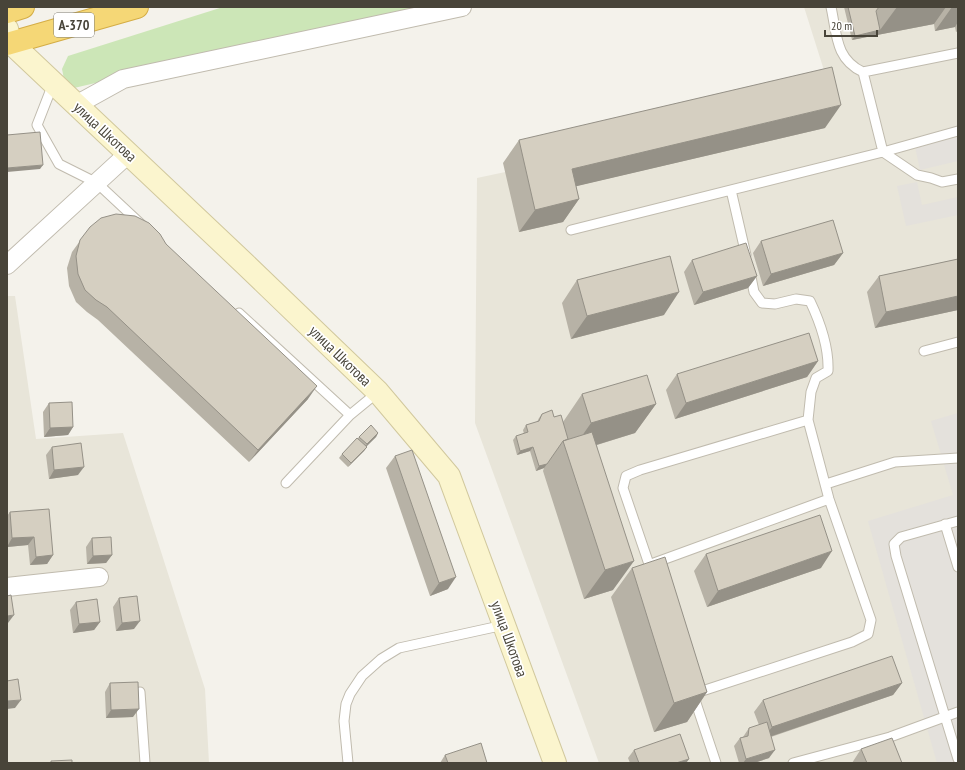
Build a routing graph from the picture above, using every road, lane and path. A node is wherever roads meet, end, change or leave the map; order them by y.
1 (23, 7) edge
2 (137, 7) edge
3 (462, 7) edge
4 (831, 7) edge
5 (7, 12) edge
6 (8, 39) edge
7 (958, 53) edge
8 (863, 72) junction
9 (54, 84) junction
10 (76, 105) junction
11 (958, 131) edge
12 (883, 152) junction
13 (128, 154) junction
14 (958, 180) edge
15 (97, 183) junction
16 (731, 190) junction
17 (571, 230) dead end
18 (150, 231) edge
19 (7, 265) edge
20 (232, 307) edge
21 (958, 342) edge
22 (924, 352) dead end
23 (378, 392) junction
24 (350, 415) junction
25 (808, 420) junction
26 (958, 458) edge
27 (286, 483) dead end
28 (826, 484) junction
29 (829, 499) junction
30 (958, 521) edge
31 (945, 524) junction
32 (650, 565) junction
33 (958, 567) edge
34 (99, 577) dead end
35 (654, 579) edge
36 (7, 587) edge
37 (504, 625) junction
38 (140, 692) edge
39 (958, 712) edge
40 (945, 716) junction
41 (958, 759) edge
42 (145, 763) edge
43 (348, 763) edge
44 (555, 763) edge
45 (716, 763) edge
46 (793, 763) edge

1 - 5 highway
2 - 6 highway, А-370
3 - 10 street
4 - 8 lane
6 - 9 street, улица Шкотова
7 - 8 lane
8 - 12 lane
9 - 10 street, улица Шкотова
9 - 15 lane
10 - 13 street, улица Шкотова
11 - 12 lane
12 - 14 lane
12 - 16 lane
13 - 15 street
13 - 23 street, улица Шкотова
15 - 18 lane
15 - 19 street
16 - 17 lane
16 - 25 lane
20 - 24 lane
21 - 22 lane
23 - 24 lane
23 - 37 street, улица Шкотова
24 - 27 lane
25 - 28 lane
25 - 32 lane
26 - 28 lane
28 - 29 lane
29 - 32 lane
29 - 45 lane
30 - 31 lane
31 - 33 lane
31 - 40 lane
32 - 35 lane
34 - 36 street
37 - 43 lane
37 - 44 street, улица Шкотова
38 - 42 lane
39 - 40 lane
40 - 41 lane
40 - 46 lane

